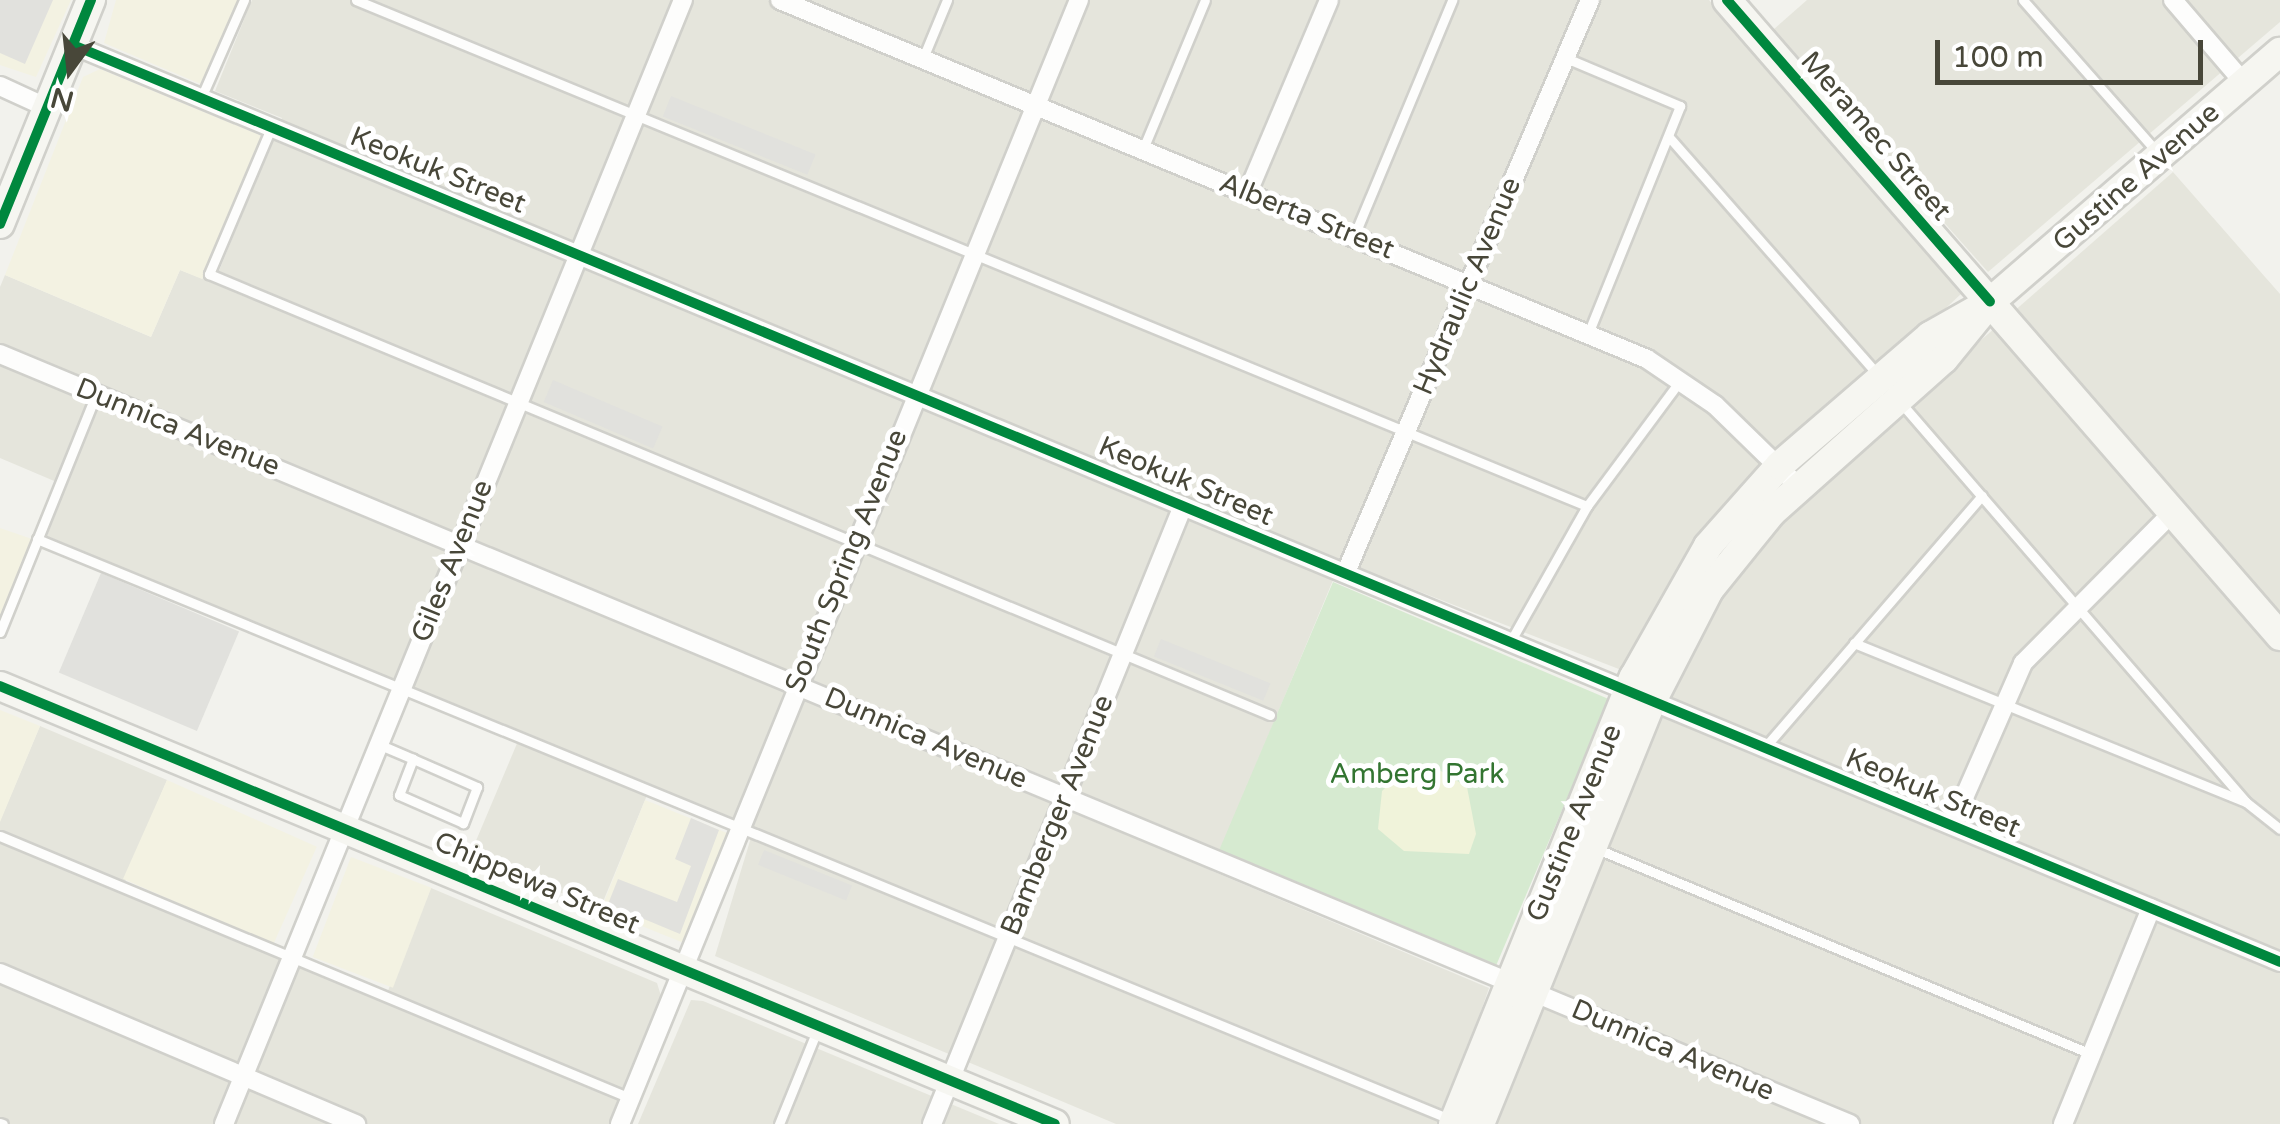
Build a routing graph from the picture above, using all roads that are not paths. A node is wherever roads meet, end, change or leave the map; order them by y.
1 (91, 0) edge
2 (244, 0) edge
3 (356, 0) edge
4 (683, 0) edge
5 (780, 0) edge
6 (947, 0) edge
7 (1079, 0) edge
8 (1205, 0) edge
9 (1329, 0) edge
10 (1452, 0) edge
11 (1590, 0) edge
12 (1727, 0) edge
13 (2023, 0) edge
14 (2173, 0) edge
15 (807, 6) edge
16 (73, 45) junction
17 (2280, 52) edge
18 (923, 58) junction
19 (1566, 58) junction
20 (2244, 84) junction
21 (0, 86) edge
22 (202, 98) junction
23 (1036, 104) junction
24 (48, 108) junction
25 (636, 114) junction
26 (272, 126) junction
27 (1668, 137) junction
28 (1144, 149) junction
29 (2160, 156) junction
30 (1248, 192) junction
31 (0, 224) edge
32 (1354, 236) junction
33 (578, 252) junction
34 (971, 255) junction
35 (1466, 282) junction
36 (1990, 302) junction
37 (1588, 334) junction
38 (0, 354) edge
39 (1682, 379) junction
40 (1890, 389) junction
41 (916, 390) junction
42 (96, 394) junction
43 (516, 401) junction
44 (1405, 430) junction
45 (1780, 465) junction
46 (1800, 488) junction
47 (1982, 496) junction
48 (1184, 506) junction
49 (1587, 506) junction
50 (2174, 512) junction
51 (36, 539) junction
52 (853, 542) junction
53 (460, 543) junction
54 (1346, 572) junction
55 (2076, 602) junction
56 (0, 632) edge
57 (2280, 636) edge
58 (1510, 642) junction
59 (1854, 643) junction
60 (1123, 654) junction
61 (796, 684) junction
62 (0, 686) edge
63 (399, 692) junction
64 (1640, 696) junction
65 (2002, 703) junction
66 (1270, 715) dead end
67 (378, 744) junction
68 (1765, 747) junction
69 (413, 759) junction
70 (1064, 796) junction
71 (2246, 802) junction
72 (1952, 825) junction
73 (343, 827) junction
74 (2280, 828) edge
75 (739, 831) junction
76 (0, 836) edge
77 (1593, 847) junction
78 (2151, 908) junction
79 (1007, 935) junction
80 (292, 956) junction
81 (2280, 962) edge
82 (689, 971) junction
83 (0, 973) edge
84 (1521, 988) junction
85 (819, 1026) junction
86 (2091, 1054) junction
87 (242, 1077) junction
88 (950, 1080) junction
89 (630, 1098) junction
90 (1463, 1123) edge
91 (224, 1124) edge
92 (356, 1124) edge
93 (620, 1124) edge
94 (779, 1124) edge
95 (932, 1124) edge
96 (1056, 1124) edge
97 (1850, 1124) edge
98 (2063, 1124) edge

1 - 16 street
2 - 22 lane
3 - 25 lane
4 - 25 street, Giles Avenue
5 - 15 street, Alberta Street
6 - 18 lane
7 - 23 street, South Spring Avenue
8 - 28 lane
9 - 30 street
10 - 32 lane
11 - 19 street, Hydraulic Avenue
12 - 36 street, Meramec Street
13 - 29 lane
14 - 20 street
15 - 18 street, Alberta Street
16 - 22 street, Keokuk Street
16 - 24 street
17 - 20 street, Gustine Avenue
18 - 23 street, Alberta Street
19 - 27 lane
19 - 35 street, Hydraulic Avenue
20 - 29 street, Gustine Avenue
21 - 24 street
22 - 26 street, Keokuk Street
23 - 28 street, Alberta Street
23 - 34 street, South Spring Avenue
24 - 31 street
25 - 33 street, Giles Avenue
25 - 34 lane
26 - 33 street, Keokuk Street
26 - 43 lane
27 - 37 lane
27 - 40 lane
28 - 30 street, Alberta Street
29 - 36 street, Gustine Avenue
30 - 32 street, Alberta Street
32 - 35 street, Alberta Street
33 - 41 street, Keokuk Street
33 - 43 street, Giles Avenue
34 - 41 street, South Spring Avenue
34 - 44 lane
35 - 37 street, Alberta Street
35 - 44 street, Hydraulic Avenue
36 - 40 street, Gustine Avenue
36 - 50 street, Meramec Street
37 - 39 street, Alberta Street
38 - 42 street, Dunnica Avenue
39 - 45 street, Alberta Street
39 - 49 lane
40 - 45 street, Gustine Avenue
40 - 46 street, Gustine Avenue
40 - 47 lane
41 - 48 street, Keokuk Street
41 - 52 street, South Spring Avenue
42 - 51 lane
42 - 53 street, Dunnica Avenue
43 - 52 lane
43 - 53 street, Giles Avenue
44 - 49 lane
44 - 54 street, Hydraulic Avenue
45 - 46 street, Alberta Street
45 - 64 street, Gustine Avenue
46 - 64 street, Gustine Avenue
47 - 55 lane
47 - 59 lane
48 - 54 street, Keokuk Street
48 - 60 street, Bamberger Avenue
49 - 58 lane
50 - 55 street
50 - 57 street, Meramec Street
51 - 56 lane
51 - 63 lane
52 - 60 lane
52 - 61 street, South Spring Avenue
53 - 61 street, Dunnica Avenue
53 - 63 street, Giles Avenue
54 - 58 street, Keokuk Street
55 - 65 street
55 - 71 lane
58 - 64 street, Keokuk Street
59 - 65 lane
59 - 68 lane
60 - 66 lane
60 - 70 street, Bamberger Avenue
61 - 70 street, Dunnica Avenue
61 - 75 street, South Spring Avenue
62 - 73 street, Chippewa Street
63 - 67 street, Giles Avenue
63 - 75 lane
64 - 68 street, Keokuk Street
64 - 77 street, Gustine Avenue
64 - 84 street, Gustine Avenue
65 - 71 lane
65 - 72 street
67 - 69 lane
67 - 73 street, Giles Avenue
68 - 72 street, Keokuk Street
69 - 69 lane
70 - 79 street, Bamberger Avenue
70 - 84 street, Dunnica Avenue
71 - 74 lane
72 - 78 street, Keokuk Street
73 - 80 street, Giles Avenue
73 - 82 street, Chippewa Street
75 - 79 lane
75 - 82 street, South Spring Avenue
76 - 80 lane
77 - 84 street, Gustine Avenue
77 - 86 lane
78 - 81 street, Keokuk Street
78 - 86 street
79 - 88 street, Bamberger Avenue
79 - 90 lane
80 - 87 street, Giles Avenue
80 - 89 lane
82 - 85 street, Chippewa Street
82 - 89 street, South Spring Avenue
83 - 87 street
84 - 90 street, Gustine Avenue
84 - 97 street, Dunnica Avenue
85 - 88 street, Chippewa Street
85 - 94 lane
86 - 98 street
87 - 91 street, Giles Avenue
87 - 92 street
88 - 95 street, Bamberger Avenue
88 - 96 street, Chippewa Street
89 - 93 street, South Spring Avenue

